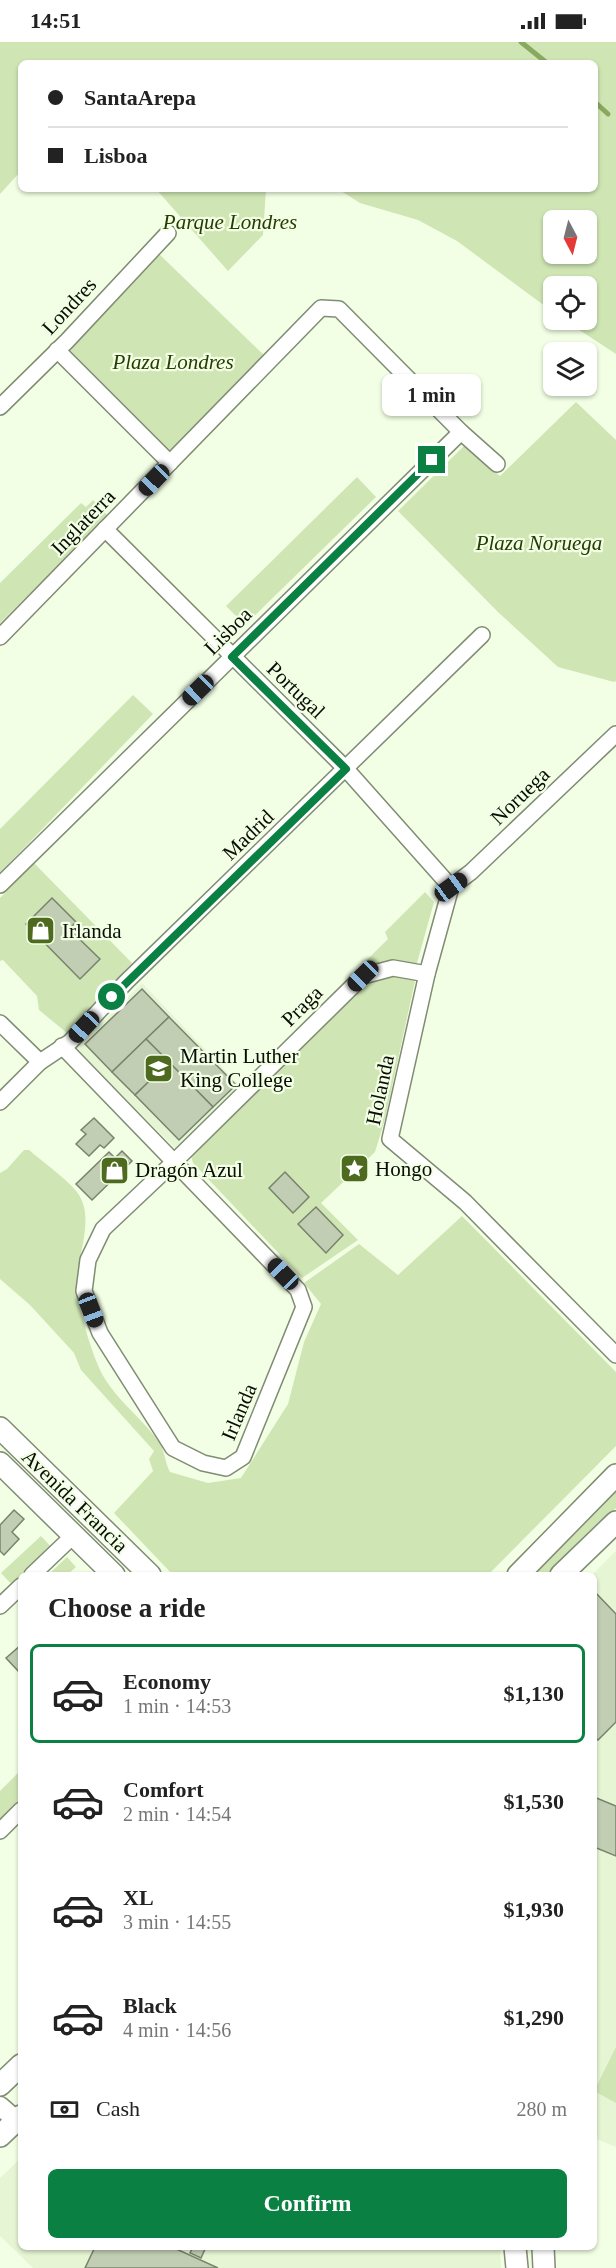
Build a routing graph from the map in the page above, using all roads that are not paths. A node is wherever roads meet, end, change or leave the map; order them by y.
1 (168, 233) dead end
2 (57, 350) junction
3 (0, 407) edge
4 (461, 432) junction
5 (170, 463) junction
6 (497, 464) dead end
7 (105, 529) junction
8 (483, 635) dead end
9 (0, 637) edge
10 (232, 657) junction
11 (616, 734) edge
12 (346, 769) junction
13 (0, 885) edge
14 (451, 887) junction
15 (427, 974) junction
16 (0, 1023) edge
17 (62, 1047) junction
18 (40, 1062) junction
19 (0, 1102) edge
20 (174, 1163) junction
21 (616, 1354) edge
22 (0, 1428) edge
23 (0, 1463) edge
24 (616, 1475) edge
25 (616, 1522) edge
26 (74, 1535) junction
27 (35, 1572) edge
28 (111, 1572) edge
29 (147, 1572) edge
30 (521, 1572) edge
31 (564, 1572) edge
32 (18, 1589) edge
33 (0, 1606) edge
34 (18, 1813) edge
35 (0, 1831) edge
36 (18, 2068) edge
37 (0, 2085) edge
38 (0, 2106) edge
39 (18, 2117) edge
40 (18, 2119) edge
41 (0, 2136) edge
42 (516, 2250) edge
43 (543, 2250) edge
44 (517, 2268) edge
45 (544, 2268) edge

1 - 2 street, Londres
2 - 3 street, Londres
2 - 5 street
4 - 5 street, Inglaterra
4 - 6 street
4 - 10 street, Lisboa
5 - 7 street, Inglaterra
7 - 9 street, Inglaterra
7 - 10 street, Portugal
8 - 12 street, Madrid
10 - 12 street, Portugal
10 - 13 street, Lisboa
11 - 14 street, Noruega
12 - 14 street, Portugal
12 - 17 street, Madrid
14 - 15 street, Holanda
15 - 20 street, Praga
15 - 21 street, Holanda
16 - 18 street
17 - 18 street, Madrid
17 - 20 street, Irlanda
18 - 19 street, Madrid
20 - 20 street, Irlanda
22 - 29 main road, Avenida Francia
23 - 26 main road, Avenida Francia
24 - 30 main road
25 - 31 main road
26 - 27 street
26 - 28 main road, Avenida Francia
32 - 33 street
34 - 35 street
36 - 37 main road
38 - 39 street
40 - 41 main road
42 - 44 main road
43 - 45 main road

